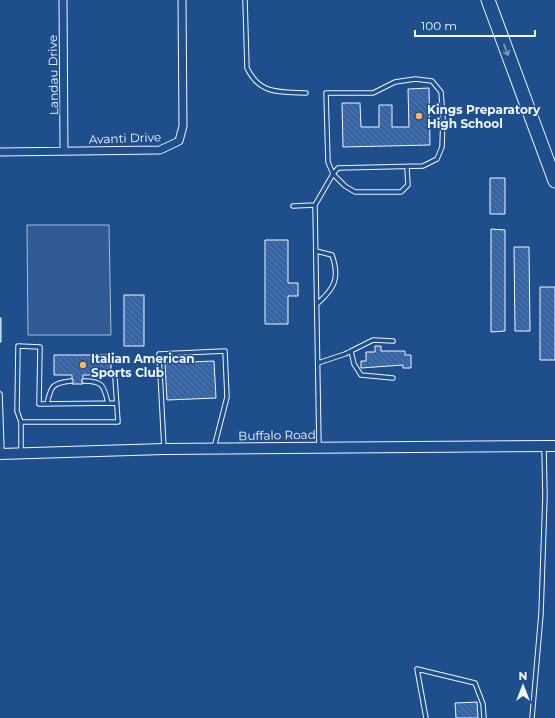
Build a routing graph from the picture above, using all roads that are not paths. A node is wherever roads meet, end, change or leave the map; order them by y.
1 (63, 0) edge
2 (182, 0) edge
3 (245, 0) edge
4 (488, 0) edge
5 (306, 93) dead end
6 (64, 151) junction
7 (0, 152) edge
8 (407, 168) junction
9 (333, 174) junction
10 (555, 181) edge
11 (315, 205) junction
12 (293, 206) dead end
13 (316, 251) junction
14 (317, 304) junction
15 (393, 341) dead end
16 (351, 351) junction
17 (318, 363) junction
18 (115, 378) dead end
19 (393, 378) dead end
20 (71, 381) dead end
21 (84, 381) dead end
22 (0, 394) edge
23 (108, 403) junction
24 (117, 403) junction
25 (47, 404) junction
26 (21, 422) junction
27 (1, 428) edge
28 (544, 446) junction
29 (555, 446) edge
30 (319, 448) junction
31 (164, 449) junction
32 (214, 449) junction
33 (21, 453) junction
34 (1, 454) edge
35 (426, 718) edge
36 (484, 718) edge
37 (532, 718) edge

1 - 6 street, Landau Drive
2 - 6 street, Avanti Drive
3 - 5 lane
4 -> 10 highway
6 - 7 street, Avanti Drive
8 - 9 lane
8 - 9 lane
8 - 9 lane
9 - 11 lane
11 - 12 lane
11 - 13 lane
13 - 14 lane
13 - 14 lane
14 - 17 lane
15 - 16 lane
16 - 17 lane
16 - 19 lane
17 - 30 lane
18 - 24 lane
20 - 25 lane
21 - 23 lane
22 - 27 lane
23 - 24 lane
23 - 25 lane
24 - 26 lane
25 - 26 lane
26 - 33 lane
27 - 34 lane
28 - 29 main road, Buffalo Road
28 - 30 main road, Buffalo Road
28 - 37 lane
30 - 32 main road, Buffalo Road
31 - 32 main road, Buffalo Road
31 - 32 lane
31 - 33 main road, Buffalo Road
33 - 34 main road, Buffalo Road
35 - 36 lane

